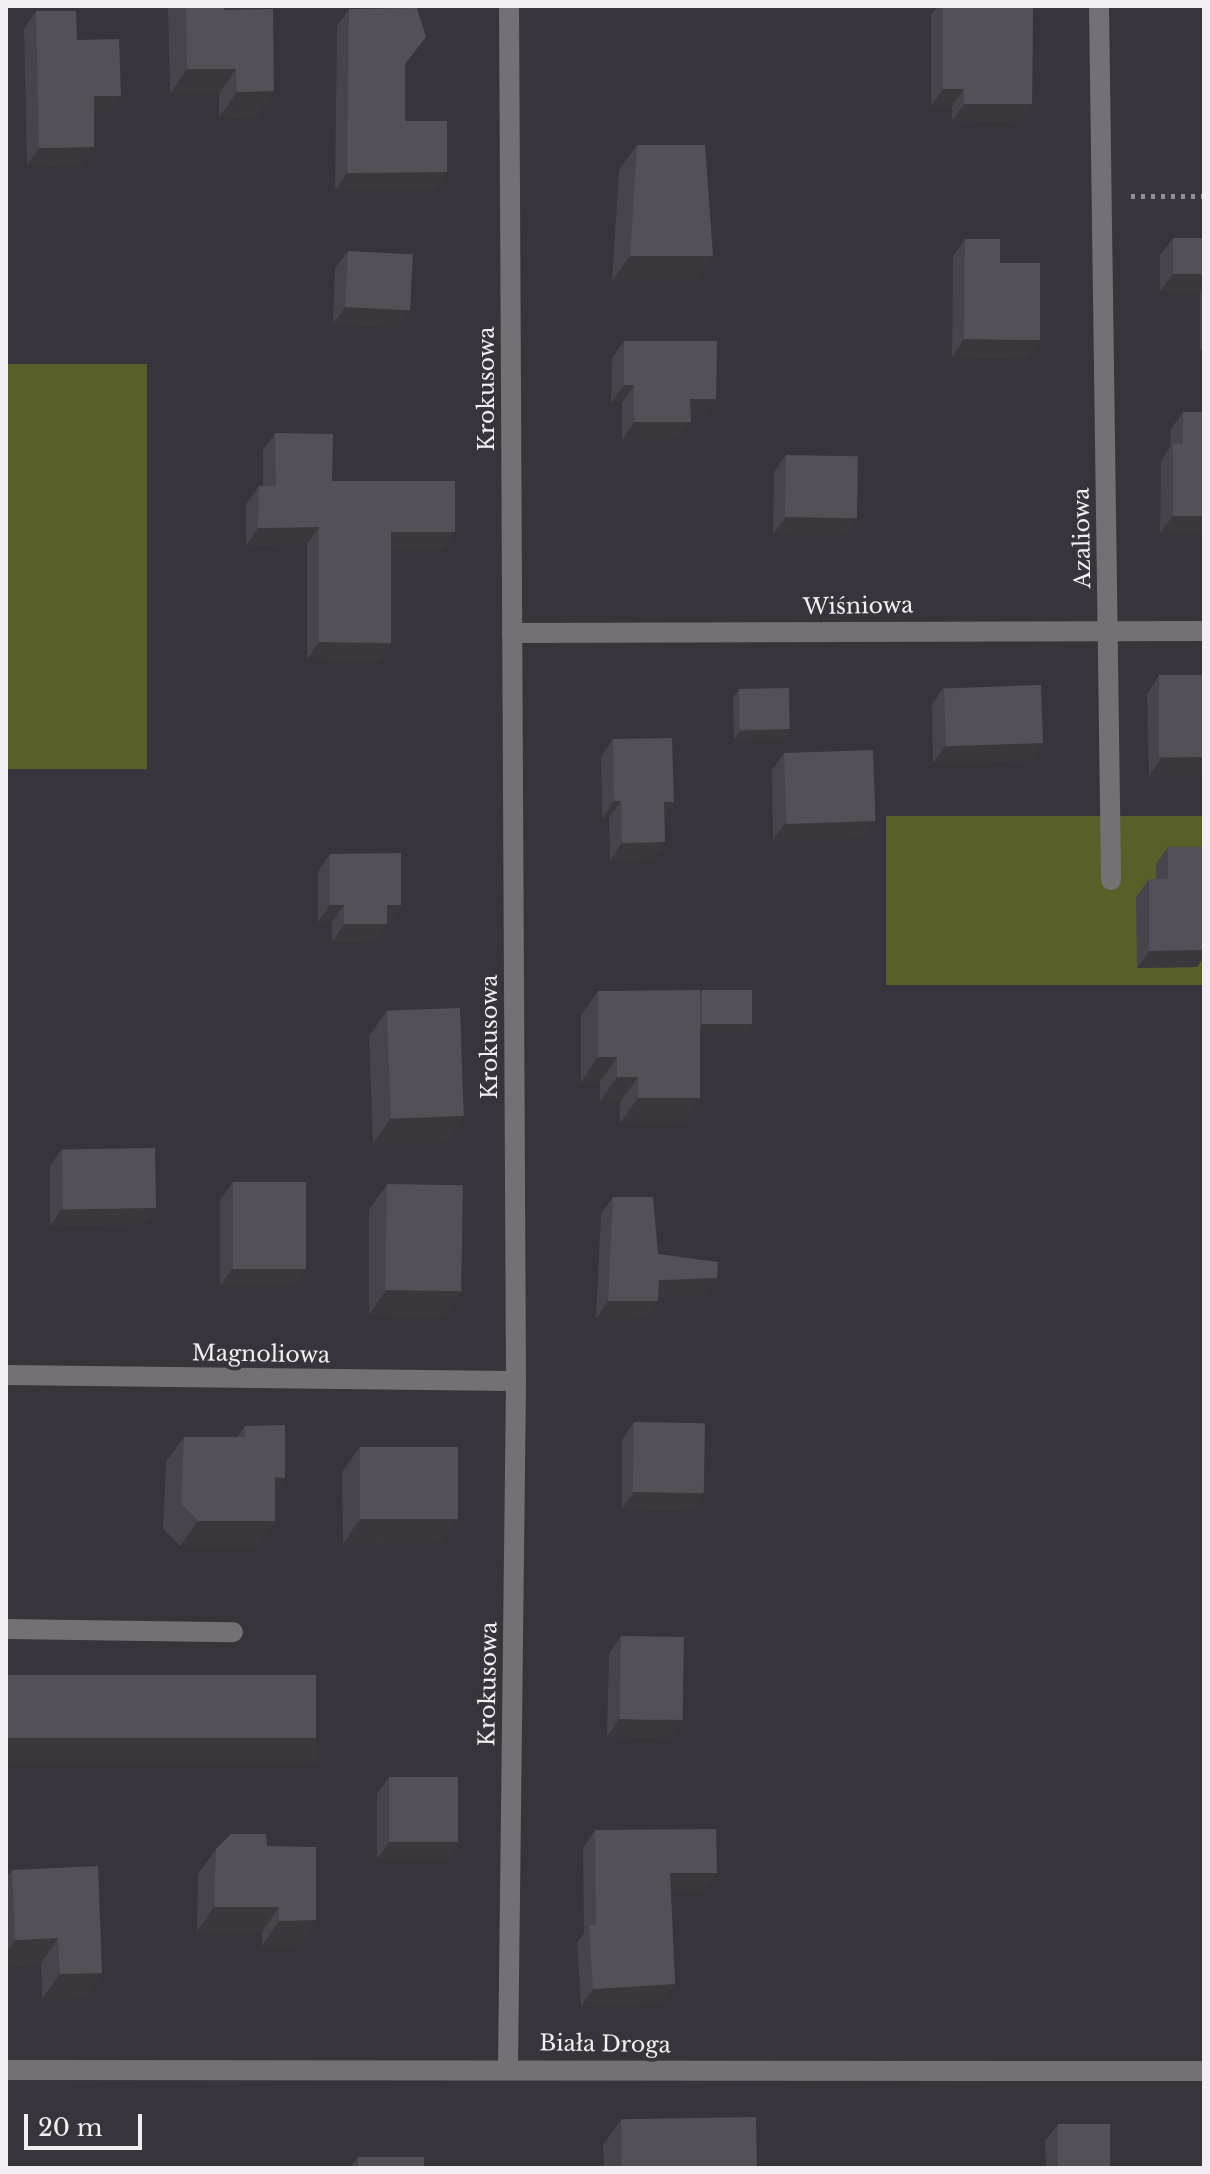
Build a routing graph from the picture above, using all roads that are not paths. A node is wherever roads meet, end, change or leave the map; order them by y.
1 (509, 6) edge
2 (1099, 6) edge
3 (1108, 627) junction
4 (1204, 631) edge
5 (512, 633) junction
6 (1111, 880) dead end
7 (6, 1375) edge
8 (516, 1381) junction
9 (6, 1629) edge
10 (233, 1632) dead end
11 (508, 2067) junction
12 (6, 2070) edge
13 (1204, 2071) edge

1 - 5 street, Krokusowa
2 - 3 street, Azaliowa
3 - 4 street, Wiśniowa
3 - 5 street, Wiśniowa
3 - 6 street, Azaliowa
5 - 8 street, Krokusowa
7 - 8 street, Magnoliowa
8 - 11 street, Krokusowa
9 - 10 street
11 - 12 street, Biała Droga
11 - 13 street, Biała Droga

